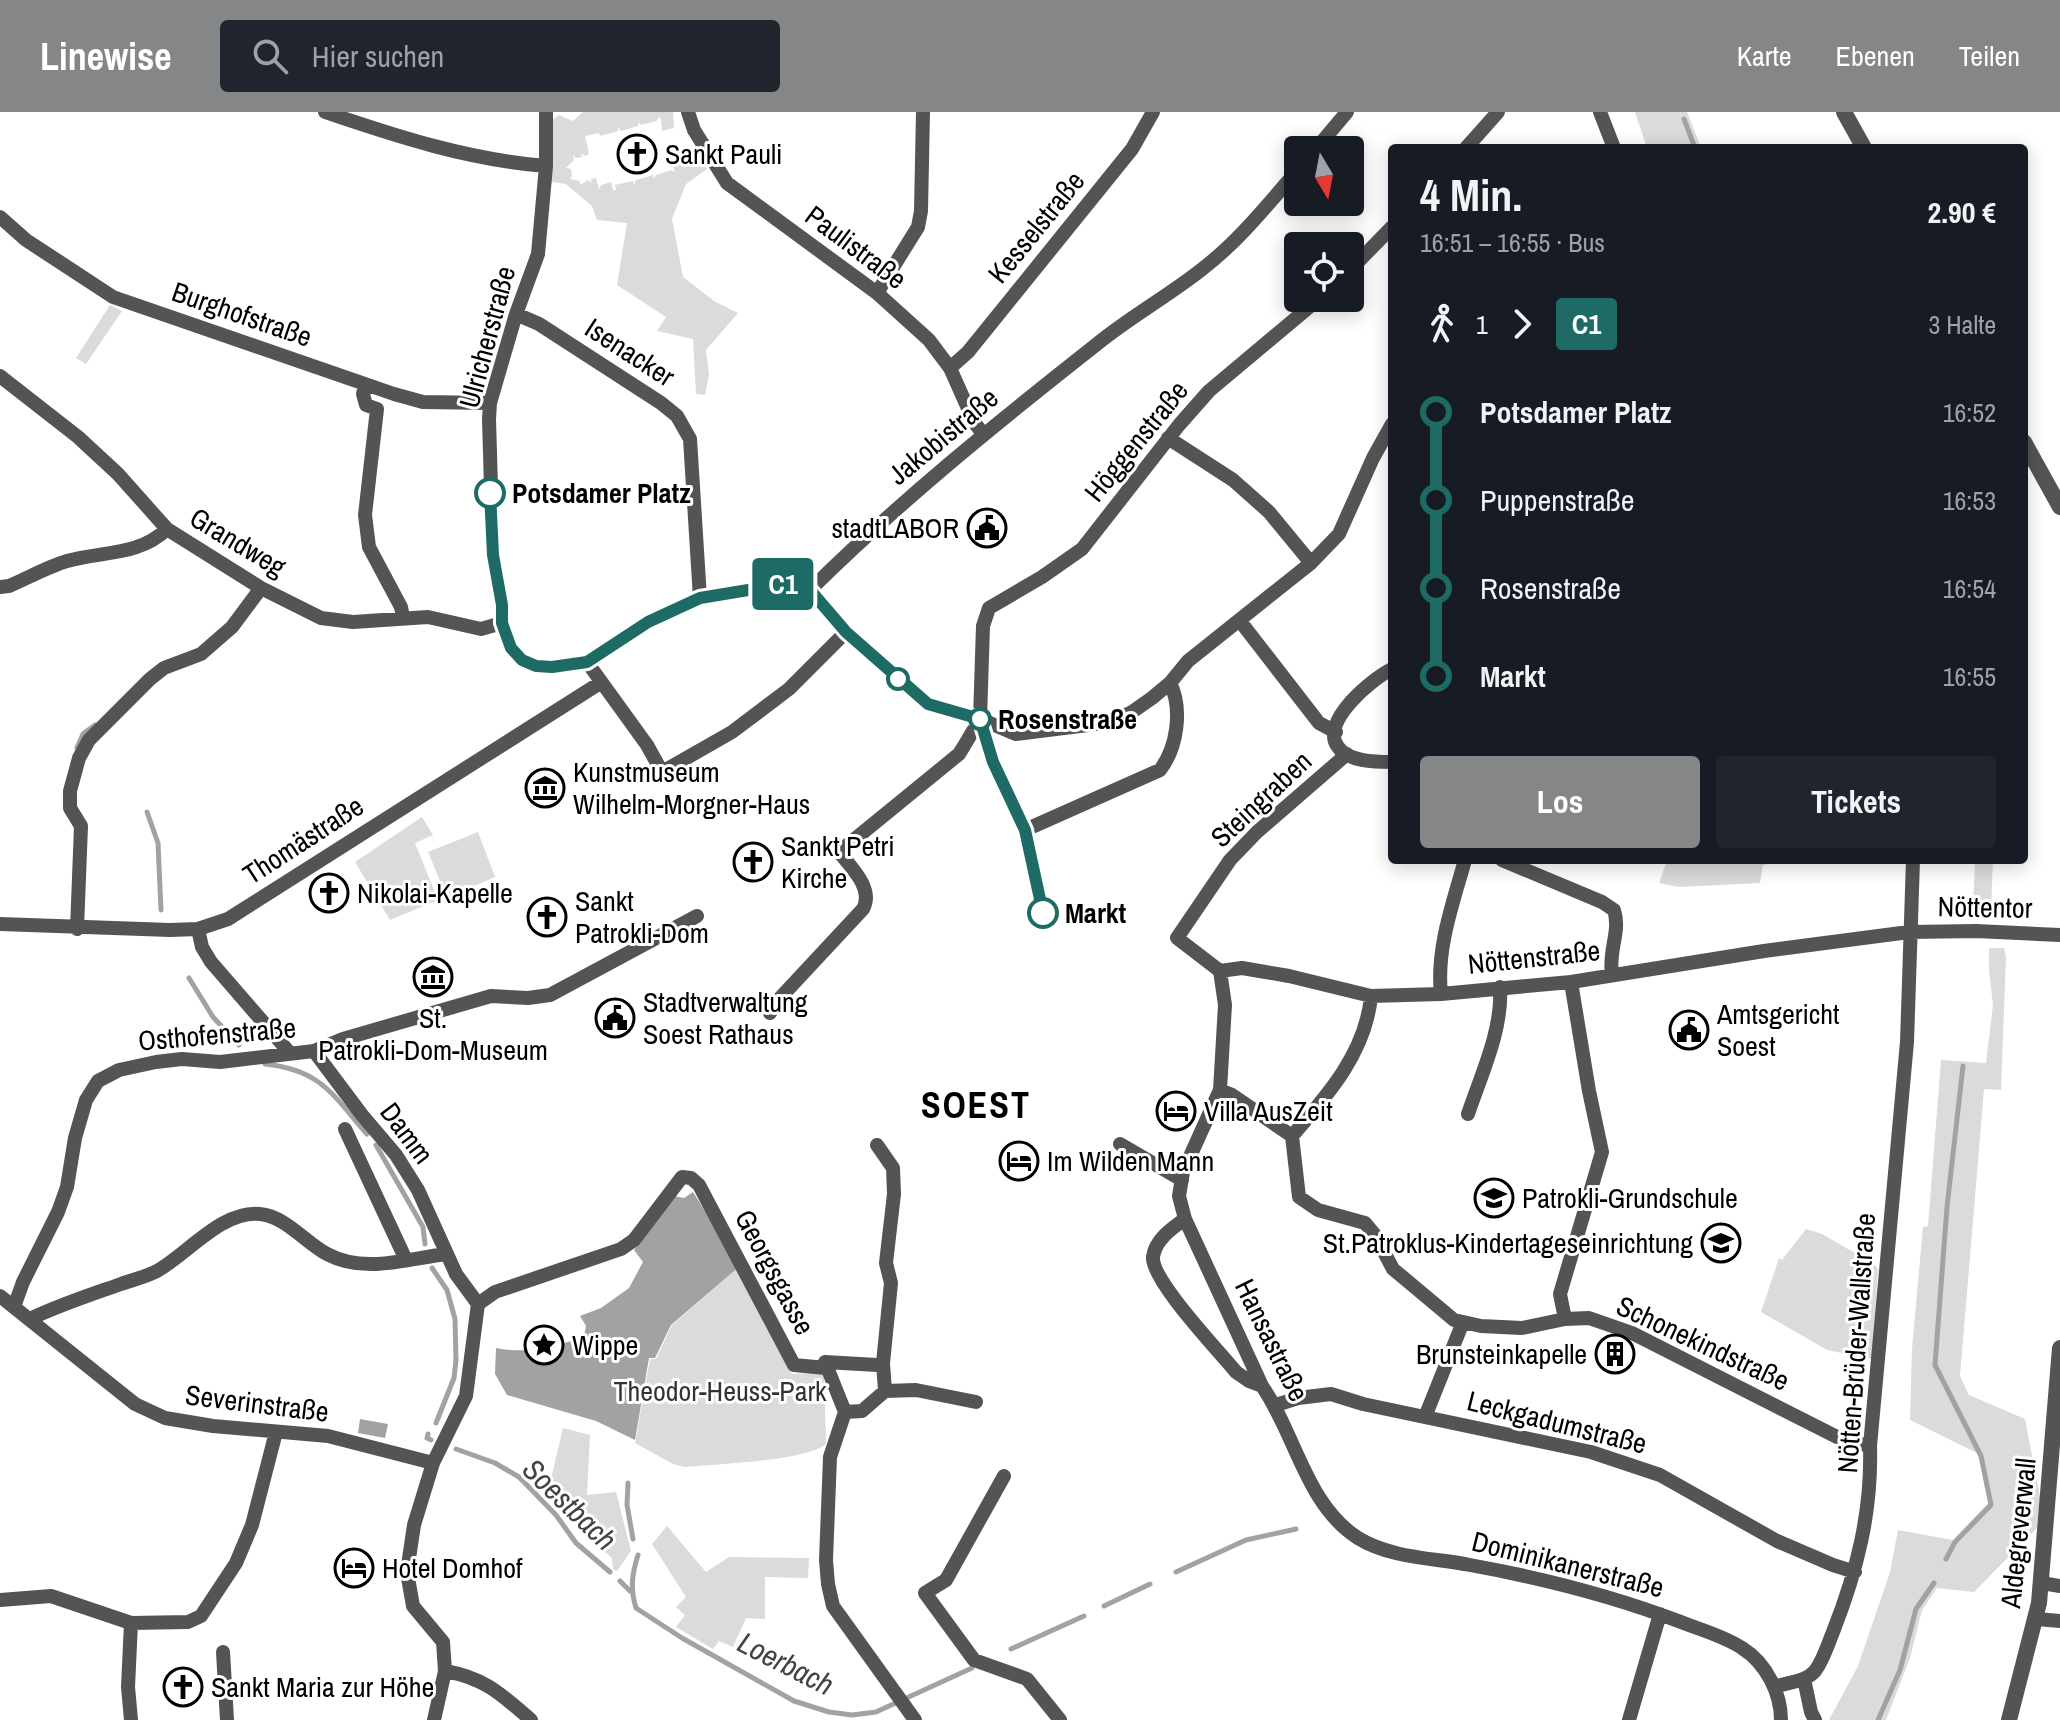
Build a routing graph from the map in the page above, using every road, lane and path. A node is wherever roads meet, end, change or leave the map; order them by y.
1 (325, 112) edge
2 (546, 112) edge
3 (688, 112) edge
4 (923, 112) edge
5 (1153, 112) edge
6 (1347, 112) edge
7 (1498, 112) edge
8 (1600, 112) edge
9 (1844, 112) edge
10 (1327, 136) edge
11 (1470, 144) edge
12 (1612, 144) edge
13 (1862, 144) edge
14 (546, 166) junction
15 (1284, 186) edge
16 (0, 217) edge
17 (1388, 231) edge
18 (1364, 256) edge
19 (877, 293) junction
20 (1303, 312) edge
21 (516, 314) junction
22 (950, 368) junction
23 (0, 376) edge
24 (365, 386) junction
25 (394, 394) junction
26 (490, 403) junction
27 (377, 409) junction
28 (1388, 431) edge
29 (983, 434) junction
30 (1168, 438) junction
31 (2028, 449) edge
32 (2060, 507) edge
33 (167, 529) junction
34 (1311, 563) junction
35 (0, 587) edge
36 (261, 588) junction
37 (810, 590) junction
38 (700, 598) junction
39 (403, 617) junction
40 (1240, 621) junction
41 (502, 623) junction
42 (846, 632) junction
43 (587, 662) junction
44 (1388, 672) edge
45 (600, 683) junction
46 (1170, 683) junction
47 (980, 719) junction
48 (1336, 732) junction
49 (1347, 754) junction
50 (1388, 762) edge
51 (1025, 830) dead end
52 (1464, 864) edge
53 (1512, 864) edge
54 (1913, 864) edge
55 (697, 916) dead end
56 (0, 924) edge
57 (77, 929) junction
58 (198, 929) junction
59 (1909, 932) junction
60 (2060, 935) edge
61 (1220, 971) junction
62 (1612, 975) junction
63 (1571, 982) junction
64 (1500, 987) junction
65 (1441, 994) junction
66 (1371, 996) junction
67 (770, 1013) dead end
68 (314, 1051) junction
69 (289, 1052) junction
70 (1220, 1090) junction
71 (1468, 1114) dead end
72 (345, 1129) dead end
73 (1292, 1136) junction
74 (1120, 1144) dead end
75 (877, 1145) dead end
76 (1182, 1180) junction
77 (1185, 1219) junction
78 (446, 1254) junction
79 (406, 1260) junction
80 (0, 1296) edge
81 (478, 1304) junction
82 (7, 1309) edge
83 (30, 1319) junction
84 (1565, 1319) junction
85 (1463, 1322) junction
86 (2060, 1348) edge
87 (883, 1363) junction
88 (826, 1368) junction
89 (1262, 1386) junction
90 (885, 1391) junction
91 (976, 1402) dead end
92 (1276, 1405) junction
93 (845, 1412) junction
94 (1425, 1417) junction
95 (276, 1432) junction
96 (1870, 1446) junction
97 (433, 1463) junction
98 (1004, 1476) dead end
99 (1334, 1518) joint
100 (1855, 1572) junction
101 (2042, 1583) junction
102 (2060, 1586) edge
103 (0, 1600) edge
104 (1660, 1614) junction
105 (2037, 1619) junction
106 (2060, 1621) edge
107 (131, 1623) junction
108 (223, 1652) dead end
109 (445, 1671) junction
110 (1804, 1679) junction
111 (1775, 1687) junction
112 (131, 1720) edge
113 (227, 1720) edge
114 (434, 1720) edge
115 (531, 1720) edge
116 (915, 1720) edge
117 (1060, 1720) edge
118 (1629, 1720) edge
119 (1781, 1720) edge
120 (1815, 1720) edge
121 (2009, 1720) edge

1 - 14 street
2 - 14 street, Ulricherstraße
3 - 19 street, Paulistraße
4 - 19 street
5 - 22 street, Kesselstraße
6 - 10 street
7 - 11 street
8 - 12 street
9 - 13 street
14 - 21 street, Ulricherstraße
15 - 29 street, Jakobistraße
16 - 24 street, Burghofstraße
17 - 18 street
19 - 22 street, Paulistraße
20 - 30 street, Höggenstraße
21 - 26 street, Ulricherstraße
21 - 38 street, Isenacker
22 - 29 street, Paulistraße
23 - 33 street, Grandweg
24 - 25 street, Burghofstraße
24 - 27 street
25 - 26 street, Burghofstraße
25 - 27 street
26 - 41 street, Ulricherstraße
27 - 39 street
28 - 34 street
29 - 37 street, Jakobistraße
30 - 34 street
30 - 47 street, Höggenstraße
31 - 32 street
33 - 35 street
33 - 36 street, Grandweg
34 - 40 street
36 - 39 street, Grandweg
36 - 57 street
37 - 38 street
37 - 42 street
38 - 43 street
39 - 41 street, Grandweg
40 - 46 street
40 - 48 street
41 - 43 street
42 - 45 street
42 - 47 street
43 - 45 street
44 - 48 street, Steingraben
45 - 58 street, Thomästraße
46 - 47 street
46 - 51 street
47 - 67 street
48 - 49 street, Steingraben
49 - 50 street
49 - 61 street, Steingraben
52 - 65 street
53 - 62 street
54 - 59 street, Nötten-Brüder-Wallstraße
55 - 68 street, Osthofenstraße
56 - 57 street, Thomästraße
57 - 58 street, Thomästraße
58 - 69 street
59 - 60 street, Nöttentor
59 - 62 street, Nöttenstraße
59 - 96 street, Nötten-Brüder-Wallstraße
61 - 66 street, Nöttenstraße
61 - 70 street
62 - 63 street, Nöttenstraße
63 - 64 street, Nöttenstraße
63 - 84 street
64 - 65 street, Nöttenstraße
64 - 71 street
65 - 66 street, Nöttenstraße
66 - 73 street
68 - 69 street, Osthofenstraße
68 - 78 street, Damm
69 - 82 street, Osthofenstraße
70 - 73 street
70 - 76 street, Hansastraße
72 - 79 street
73 - 85 street, Schonekindstraße
74 - 76 street
75 - 87 street
76 - 77 street, Hansastraße
77 - 89 street, Hansastraße
77 - 89 street
78 - 79 street
78 - 81 street, Damm
79 - 83 street
80 - 82 street, Severinstraße
81 - 88 street, Georgsgasse
81 - 97 street
82 - 83 street, Severinstraße
83 - 95 street, Severinstraße
84 - 85 street, Schonekindstraße
84 - 96 street, Schonekindstraße
85 - 94 street
86 - 101 street, Aldegreverwall
87 - 88 street
87 - 90 street
88 - 93 street
89 - 92 street, Hansastraße
90 - 91 street
90 - 93 street
92 - 94 street, Leckgadumstraße
92 - 99 street, Hansastraße
93 - 116 street
94 - 100 street, Leckgadumstraße
95 - 97 street, Severinstraße
95 - 107 street
96 - 100 street, Nötten-Brüder-Wallstraße
97 - 109 street
98 - 117 street
99 - 104 street, Dominikanerstraße
100 - 110 street, Nötten-Brüder-Wallstraße
101 - 102 street
101 - 105 street, Aldegreverwall
103 - 107 street
104 - 111 street, Dominikanerstraße
104 - 118 street
105 - 106 street
105 - 121 street, Aldegreverwall
107 - 112 street
108 - 113 street
109 - 114 street
109 - 115 street
110 - 111 street
110 - 120 street
111 - 119 street

